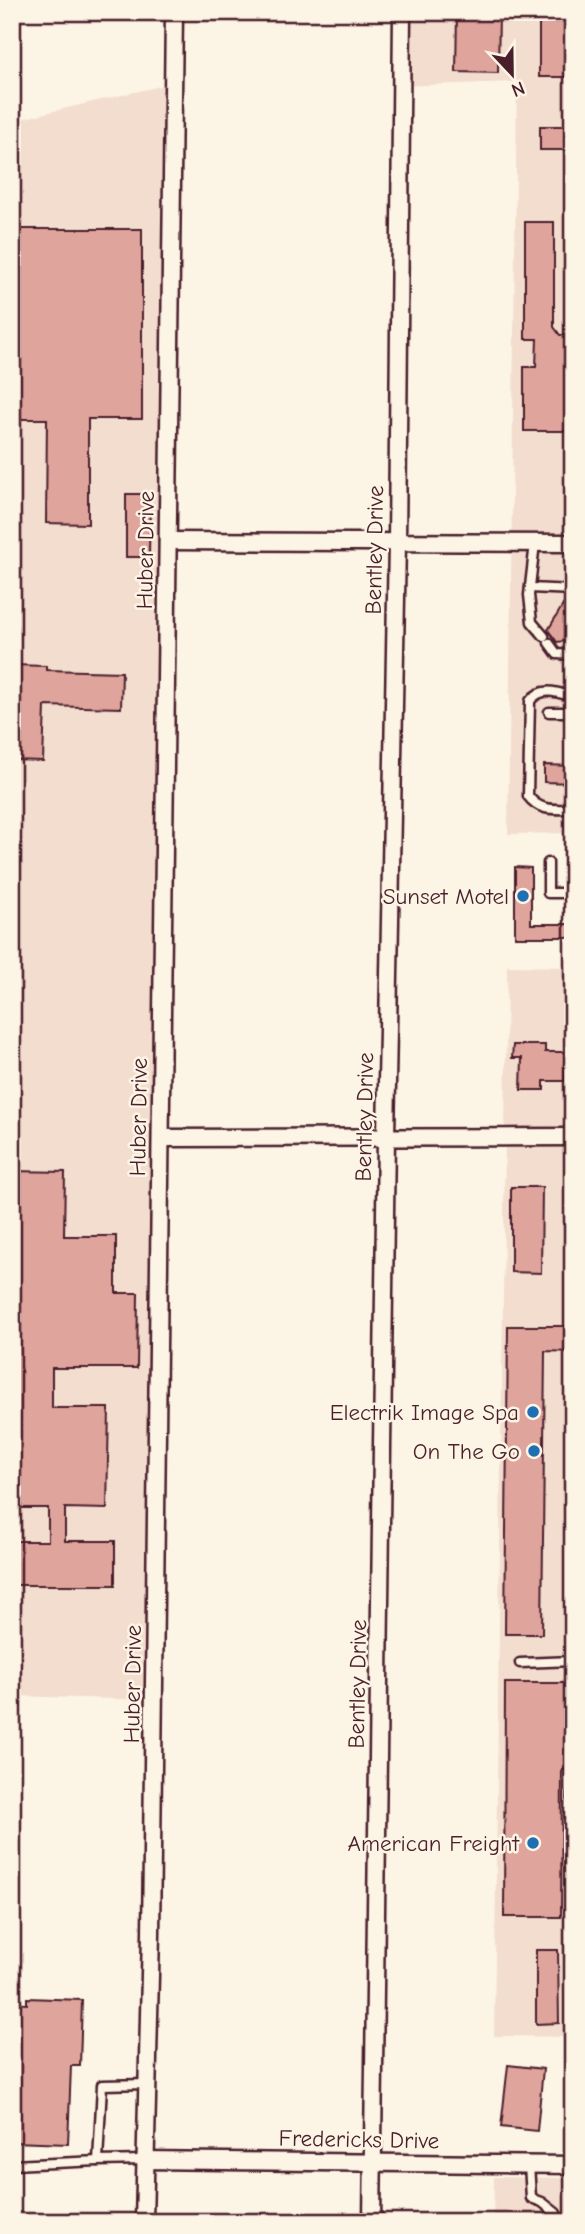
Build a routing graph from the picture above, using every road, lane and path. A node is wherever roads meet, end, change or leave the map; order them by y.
1 (174, 12) edge
2 (402, 12) edge
3 (573, 234) edge
4 (573, 315) edge
5 (168, 541) junction
6 (397, 543) junction
7 (535, 543) junction
8 (573, 543) edge
9 (530, 588) junction
10 (573, 590) edge
11 (573, 655) edge
12 (573, 697) edge
13 (549, 712) dead end
14 (573, 712) edge
15 (573, 809) edge
16 (548, 863) dead end
17 (573, 893) edge
18 (386, 1137) junction
19 (573, 1137) edge
20 (161, 1138) junction
21 (573, 1661) edge
22 (520, 1663) dead end
23 (573, 1782) edge
24 (573, 1909) edge
25 (147, 2084) junction
26 (144, 2160) junction
27 (98, 2161) junction
28 (373, 2161) junction
29 (529, 2164) junction
30 (12, 2165) edge
31 (573, 2165) edge
32 (144, 2222) edge
33 (372, 2222) edge
34 (558, 2222) edge

1 - 5 street, Huber Drive
2 - 6 street, Bentley Drive
3 - 4 lane
5 - 6 street
5 - 20 street, Huber Drive
6 - 7 street
6 - 18 street, Bentley Drive
7 - 8 street
7 - 9 lane
9 - 10 lane
9 - 11 lane
12 - 15 lane
13 - 14 lane
16 - 17 lane
18 - 19 street
18 - 20 street
18 - 28 street, Bentley Drive
20 - 25 street, Huber Drive
21 - 22 lane
23 - 24 lane
25 - 26 street, Huber Drive
25 - 27 lane
26 - 27 lane
26 - 28 street, Fredericks Drive
26 - 32 street, Huber Drive
27 - 30 lane
28 - 29 street, Fredericks Drive
28 - 33 street, Bentley Drive
29 - 31 street, Fredericks Drive
29 - 34 lane

